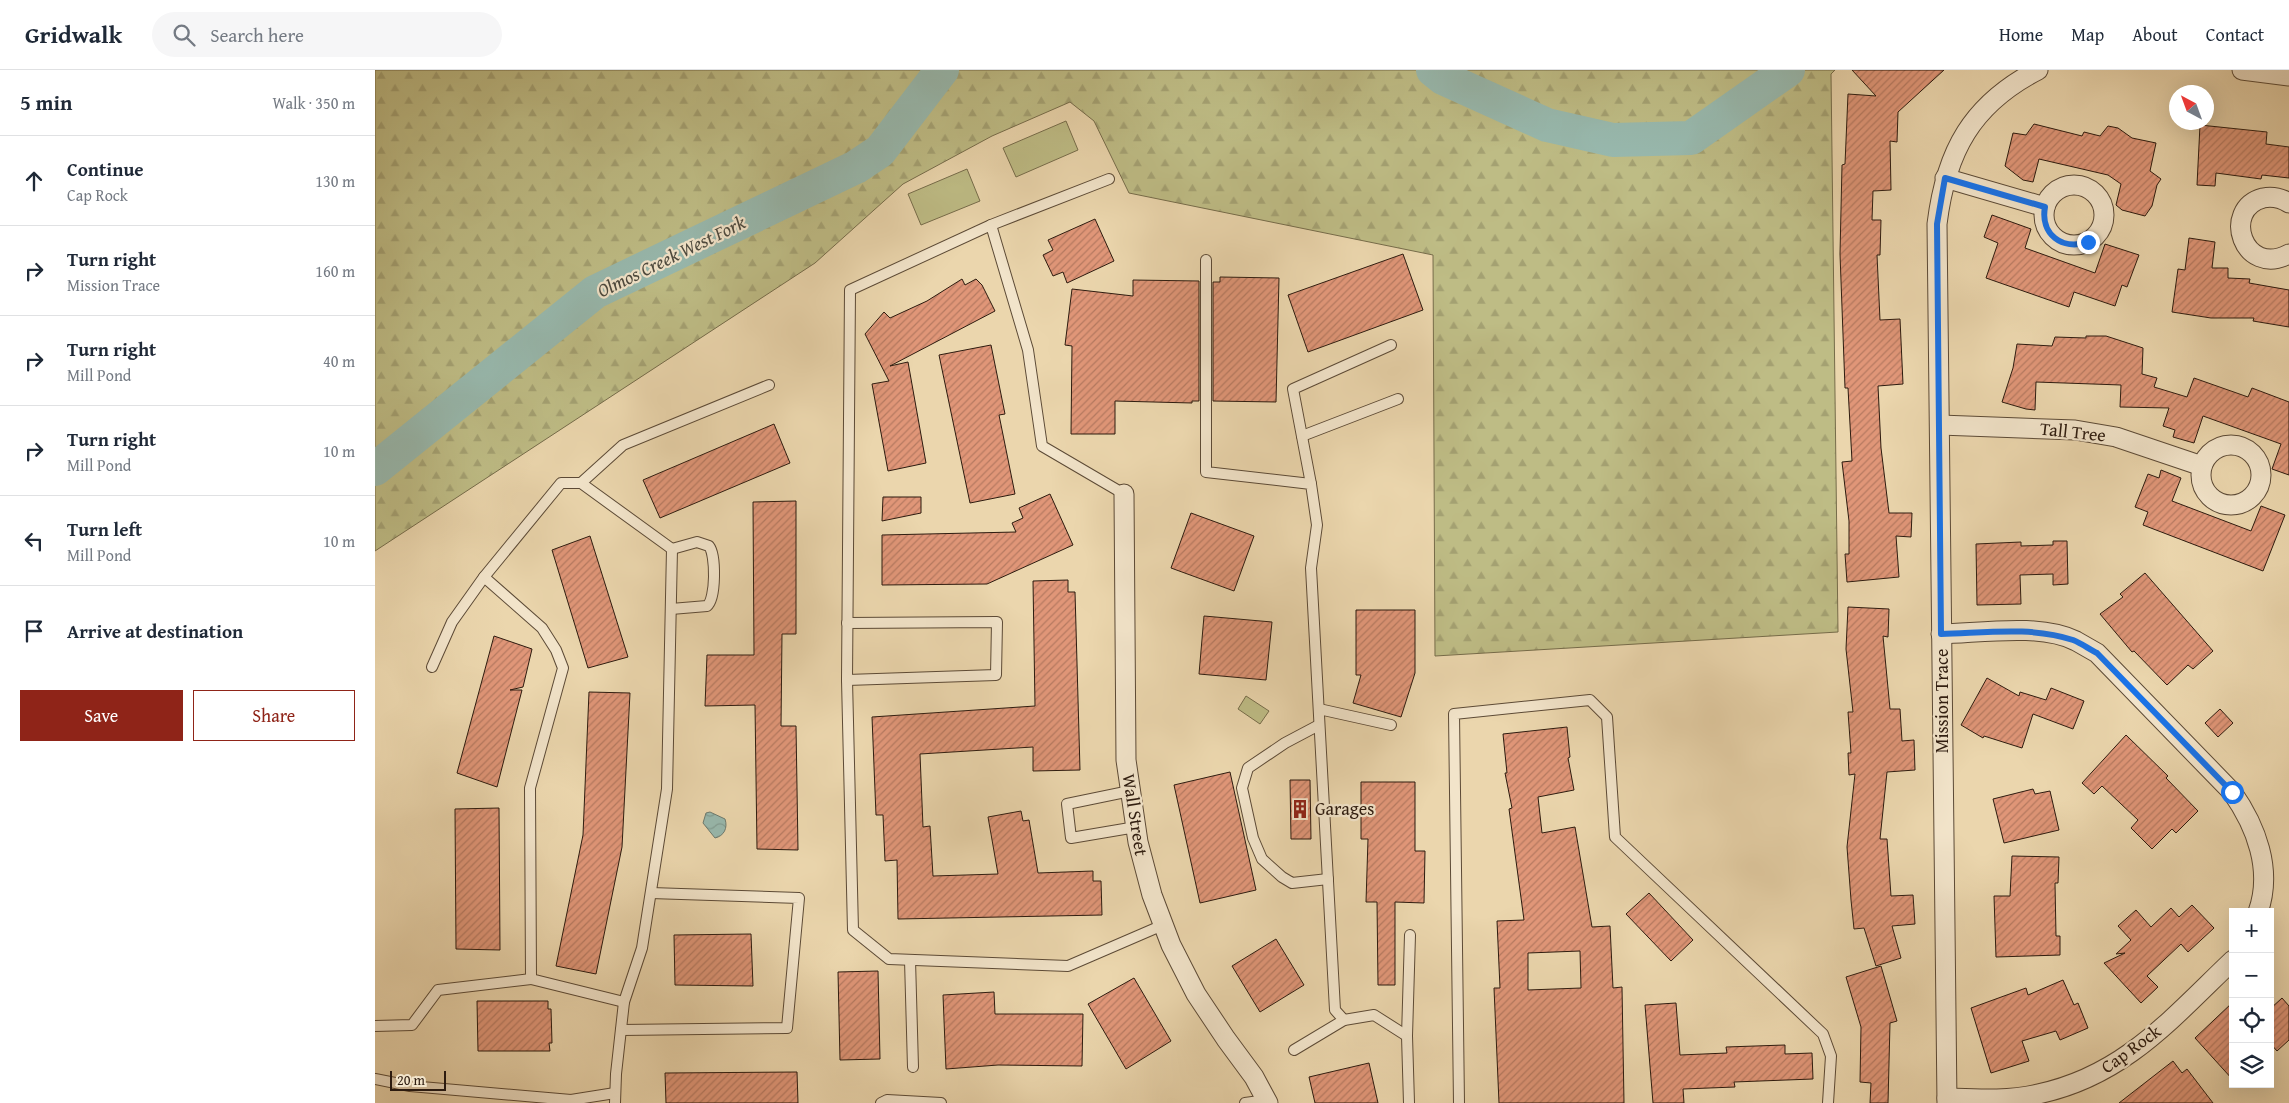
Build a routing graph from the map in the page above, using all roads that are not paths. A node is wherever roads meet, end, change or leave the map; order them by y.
1 (2038, 70) edge
2 (2242, 70) edge
3 (2289, 76) edge
4 (1945, 178) junction
5 (1109, 179) dead end
6 (2289, 203) edge
7 (2045, 207) dead end
8 (991, 225) junction
9 (2289, 254) edge
10 (1206, 260) dead end
11 (1391, 345) dead end
12 (769, 385) dead end
13 (1398, 399) dead end
14 (1940, 425) junction
15 (1302, 436) junction
16 (2202, 466) dead end
17 (581, 483) junction
18 (1311, 484) junction
19 (1124, 494) joint
20 (672, 549) junction
21 (484, 577) junction
22 (671, 609) junction
23 (847, 623) junction
24 (1941, 634) junction
25 (432, 667) dead end
26 (847, 680) junction
27 (1319, 709) junction
28 (1319, 725) junction
29 (1391, 725) dead end
30 (1131, 791) junction
31 (1135, 827) junction
32 (1328, 879) junction
33 (651, 893) junction
34 (2259, 908) edge
35 (1163, 925) junction
36 (1410, 935) dead end
37 (910, 960) junction
38 (2229, 964) edge
39 (531, 979) junction
40 (624, 1002) junction
41 (1344, 1020) junction
42 (375, 1026) edge
43 (621, 1030) junction
44 (1407, 1036) junction
45 (1294, 1050) dead end
46 (913, 1067) dead end
47 (375, 1079) edge
48 (615, 1098) edge
49 (571, 1101) edge
50 (1947, 1101) edge
51 (1267, 1102) edge
52 (881, 1103) edge
53 (941, 1103) edge
54 (1245, 1103) edge
55 (1409, 1103) edge
56 (1459, 1103) edge
57 (1828, 1103) edge

1 - 4 street, Mission Trace
2 - 3 street
4 - 7 street
4 - 14 street, Mission Trace
5 - 8 lane
6 - 9 street
8 - 19 lane
8 - 23 lane
10 - 18 lane
11 - 15 lane
12 - 17 lane
13 - 15 lane
14 - 16 street, Tall Tree
14 - 24 street, Mission Trace
15 - 18 lane
17 - 20 lane
17 - 21 lane
18 - 27 lane
19 - 30 street, Wall Street
20 - 22 lane
20 - 22 lane
21 - 25 lane
21 - 39 lane
22 - 33 lane
23 - 26 lane
23 - 26 lane
24 - 34 street
24 - 50 street, Mission Trace
26 - 37 lane
27 - 28 lane
27 - 29 lane
28 - 32 lane
28 - 32 lane
30 - 31 street, Wall Street
30 - 31 lane
31 - 35 street, Wall Street
32 - 41 lane
33 - 40 lane
33 - 43 lane
35 - 37 lane
35 - 51 street, Wall Street
36 - 44 lane
37 - 46 lane
38 - 50 street, Cap Rock
39 - 40 lane
39 - 42 lane
40 - 43 lane
41 - 44 lane
41 - 45 lane
43 - 48 lane
44 - 55 lane
47 - 49 lane
48 - 49 lane
51 - 54 lane
52 - 53 lane
56 - 57 lane

